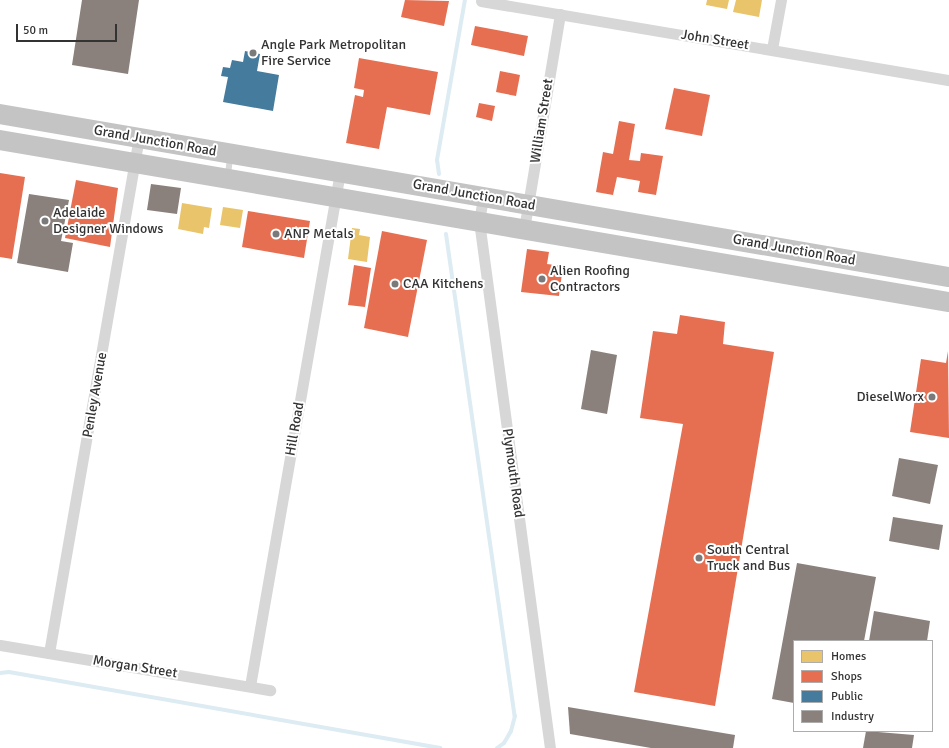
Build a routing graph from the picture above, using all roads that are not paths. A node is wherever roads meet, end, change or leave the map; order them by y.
1 (781, 0) edge
2 (481, 1) edge
3 (560, 14) junction
4 (772, 49) junction
5 (949, 80) edge
6 (0, 114) edge
7 (139, 137) junction
8 (0, 140) edge
9 (230, 154) junction
10 (135, 163) junction
11 (340, 172) junction
12 (227, 179) junction
13 (336, 197) junction
14 (483, 197) junction
15 (528, 205) junction
16 (479, 221) junction
17 (524, 229) junction
18 (677, 230) junction
19 (673, 254) junction
20 (949, 277) edge
21 (949, 302) edge
22 (0, 645) edge
23 (49, 653) junction
24 (250, 686) junction
25 (270, 690) dead end
26 (550, 748) edge

1 - 4 street
2 - 3 street, John Street
3 - 4 street, John Street
3 - 15 street, William Street
4 - 5 street, John Street
6 - 7 highway, Grand Junction Road
7 - 9 highway, Grand Junction Road
7 - 10 street, Penley Avenue
8 - 10 highway, Grand Junction Road
9 - 11 highway, Grand Junction Road
9 - 12 lane
10 - 12 highway, Grand Junction Road
10 - 23 street, Penley Avenue
11 - 13 street, Hill Road
11 - 14 highway, Grand Junction Road
12 - 13 highway, Grand Junction Road
13 - 16 highway, Grand Junction Road
13 - 24 street, Hill Road
14 - 15 highway, Grand Junction Road
14 - 16 street, Plymouth Road
15 - 17 street, William Street
15 - 18 highway, Grand Junction Road
16 - 17 highway, Grand Junction Road
16 - 26 street, Plymouth Road
17 - 19 highway, Grand Junction Road
18 - 19 highway
18 - 20 highway, Grand Junction Road
19 - 21 highway, Grand Junction Road
22 - 23 street, Morgan Street
23 - 24 street, Morgan Street
24 - 25 street, Morgan Street

